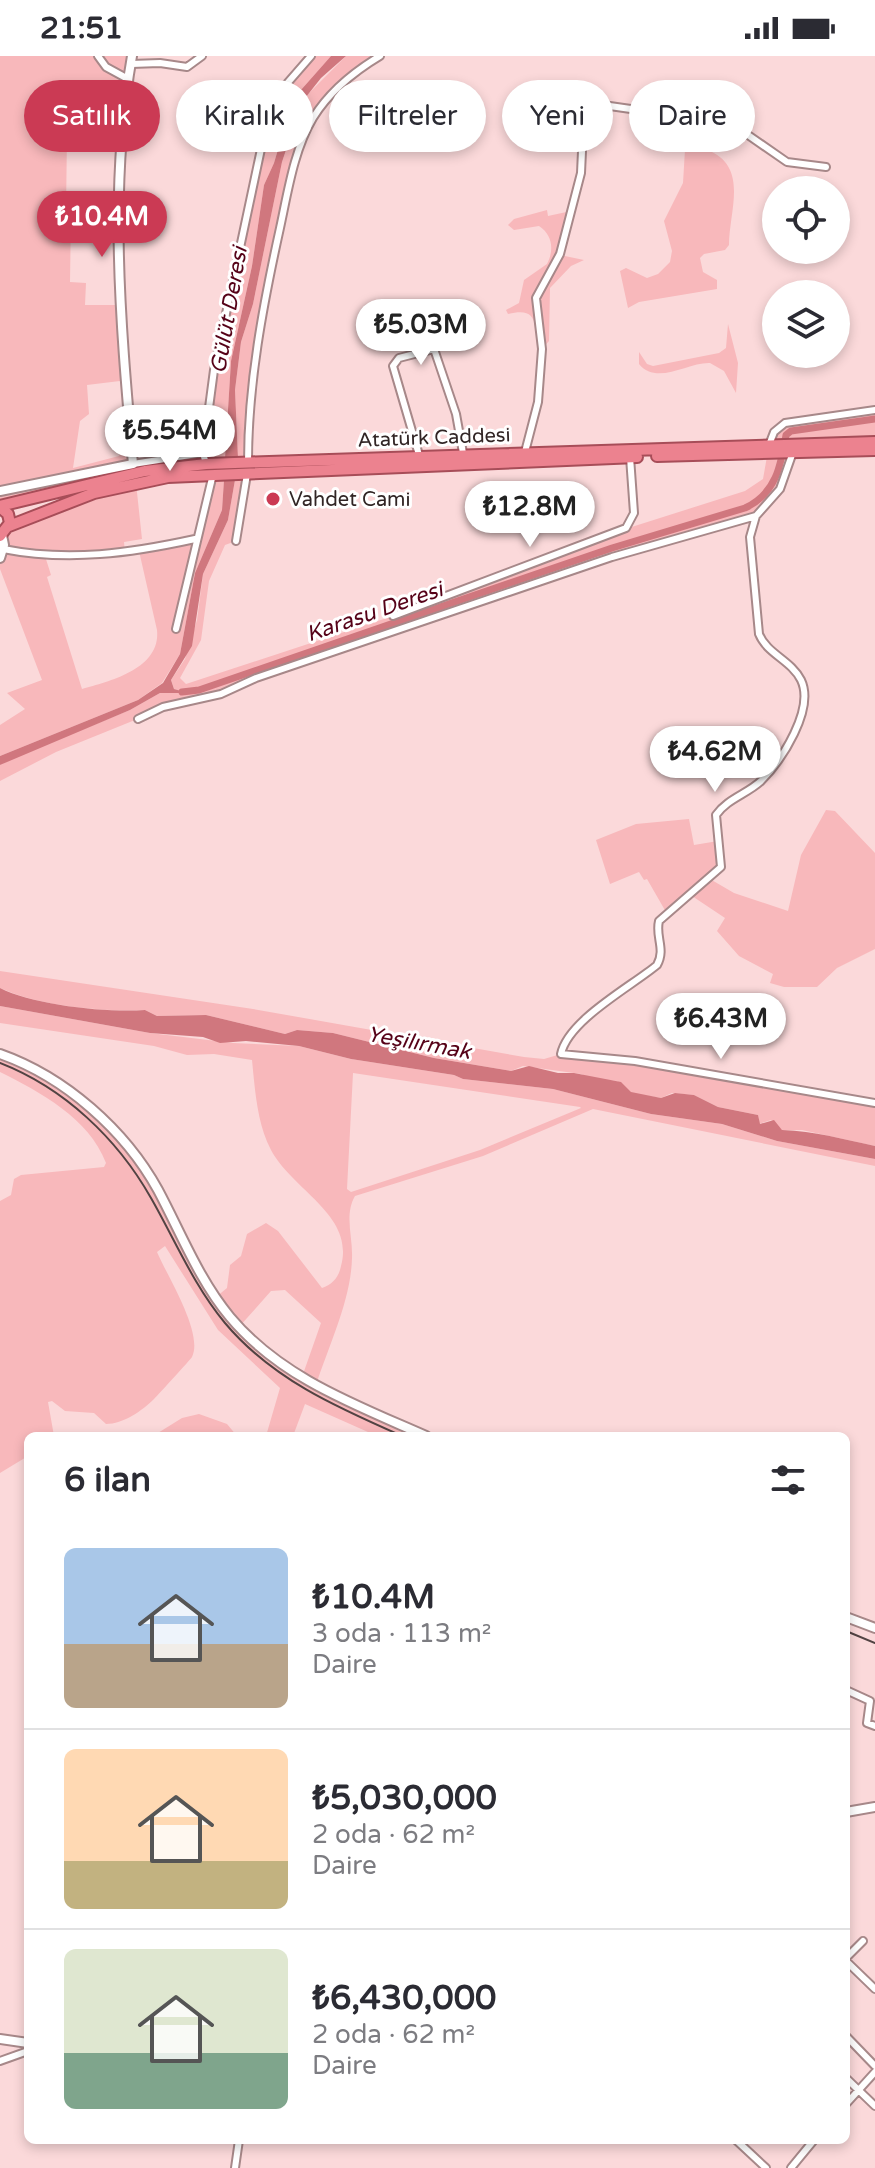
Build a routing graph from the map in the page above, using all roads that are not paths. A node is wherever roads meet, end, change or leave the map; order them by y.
1 (98, 56) edge
2 (202, 56) edge
3 (311, 56) edge
4 (380, 56) edge
5 (131, 60) edge
6 (128, 79) junction
7 (826, 167) dead end
8 (875, 410) edge
9 (875, 442) edge
10 (794, 448) junction
11 (769, 449) junction
12 (875, 450) edge
13 (525, 452) junction
14 (463, 453) junction
15 (419, 455) junction
16 (630, 457) junction
17 (133, 464) junction
18 (211, 466) junction
19 (244, 468) junction
20 (0, 491) edge
21 (0, 507) edge
22 (756, 516) junction
23 (4, 533) edge
24 (195, 539) junction
25 (236, 541) dead end
26 (2, 553) edge
27 (393, 616) dead end
28 (176, 629) dead end
29 (138, 719) dead end
30 (0, 1054) edge
31 (875, 1103) edge
32 (417, 1432) edge
33 (850, 1619) edge
34 (875, 1628) edge
35 (850, 1692) edge
36 (875, 1726) edge
37 (875, 1807) edge
38 (850, 1811) edge
39 (863, 1941) dead end
40 (850, 1955) edge
41 (850, 1963) edge
42 (875, 1989) edge
43 (0, 2039) edge
44 (850, 2041) edge
45 (24, 2042) edge
46 (24, 2052) edge
47 (0, 2061) edge
48 (875, 2069) edge
49 (850, 2082) edge
50 (858, 2090) junction
51 (850, 2099) edge
52 (875, 2106) edge
53 (238, 2144) edge
54 (740, 2144) edge
55 (811, 2144) edge
56 (235, 2168) edge
57 (766, 2168) edge
58 (791, 2168) edge

1 - 6 street
2 - 5 street
3 - 18 street
4 - 19 street
5 - 6 street
6 - 17 street
7 - 13 street
8 - 11 street
9 - 10 highway, Atatürk Caddesi
10 - 11 highway, Atatürk Caddesi
10 - 12 highway, Atatürk Caddesi
10 - 22 street
11 - 13 highway, Atatürk Caddesi
11 - 16 highway, Atatürk Caddesi
13 - 14 highway, Atatürk Caddesi
14 - 15 highway, Atatürk Caddesi
14 - 15 street
15 - 19 highway, Atatürk Caddesi
16 - 19 highway, Atatürk Caddesi
16 - 27 street
17 - 18 street
17 - 20 street
18 - 19 highway, Atatürk Caddesi
18 - 21 highway, Atatürk Caddesi
18 - 23 highway, Atatürk Caddesi
18 - 24 street
19 - 25 street
21 - 23 highway, Atatürk Caddesi
22 - 29 street
22 - 31 street
23 - 26 street
24 - 26 street
24 - 28 street
30 - 32 street
33 - 34 street
35 - 36 street
37 - 38 street
39 - 40 street
41 - 42 street
43 - 45 street
44 - 48 street
46 - 47 street
48 - 50 street
49 - 50 street
50 - 51 street
50 - 52 street
53 - 56 street
54 - 57 street
55 - 58 street

